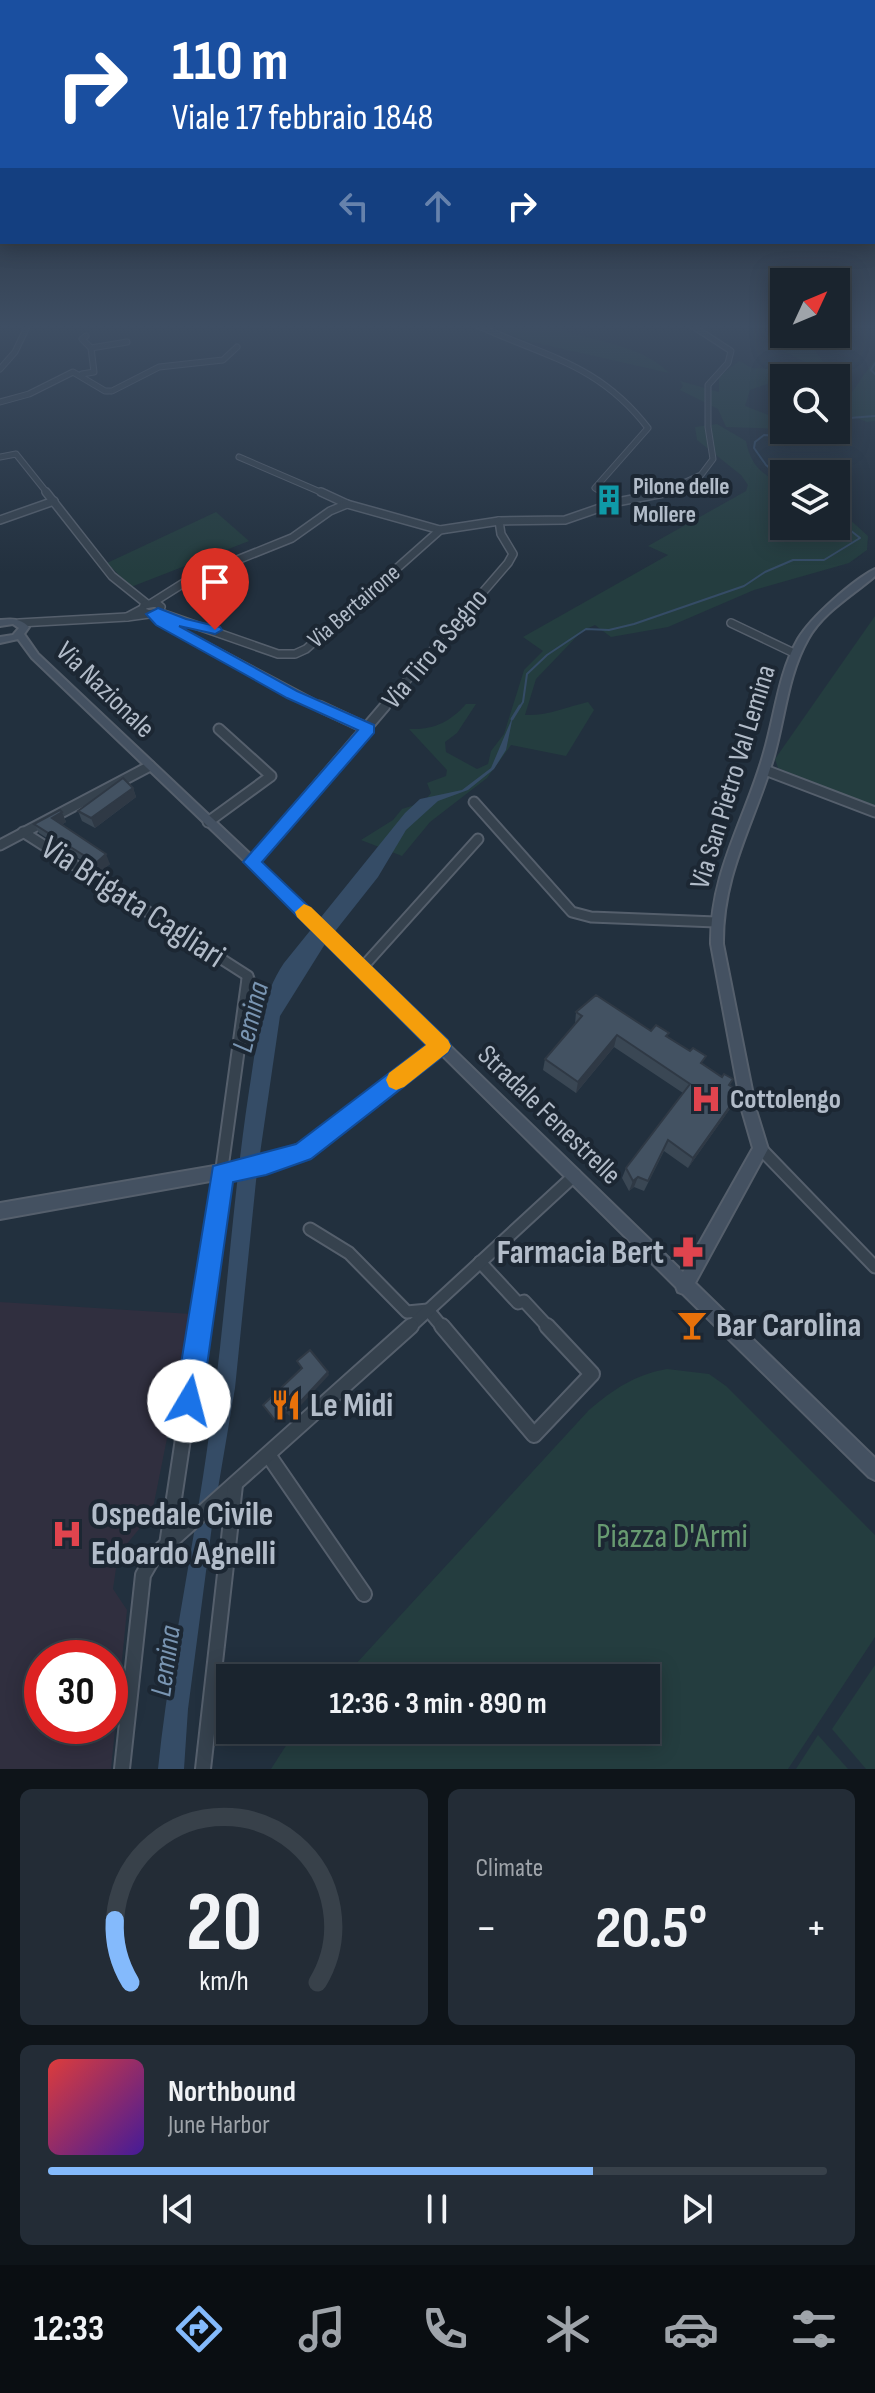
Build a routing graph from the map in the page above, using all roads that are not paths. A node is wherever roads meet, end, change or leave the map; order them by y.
1 (629, 408) edge
2 (708, 408) edge
3 (0, 457) edge
4 (239, 457) dead end
5 (54, 501) junction
6 (617, 502) junction
7 (347, 504) junction
8 (0, 520) edge
9 (499, 521) junction
10 (440, 530) junction
11 (875, 572) edge
12 (150, 609) junction
13 (2, 620) edge
14 (731, 623) dead end
15 (21, 629) junction
16 (4, 640) edge
17 (29, 647) junction
18 (796, 654) junction
19 (219, 729) dead end
20 (368, 729) junction
21 (150, 766) junction
22 (765, 770) junction
23 (474, 802) dead end
24 (875, 812) edge
25 (208, 822) junction
26 (23, 832) junction
27 (478, 839) dead end
28 (0, 845) edge
29 (252, 862) junction
30 (716, 922) junction
31 (362, 968) junction
32 (441, 1046) junction
33 (761, 1149) junction
34 (227, 1173) junction
35 (575, 1175) junction
36 (0, 1211) edge
37 (310, 1229) dead end
38 (480, 1262) junction
39 (875, 1267) edge
40 (684, 1286) junction
41 (428, 1310) junction
42 (269, 1456) junction
43 (875, 1471) edge
44 (235, 1485) junction
45 (167, 1545) junction
46 (364, 1594) dead end
47 (122, 1769) edge
48 (203, 1769) edge

1 - 6 street
2 - 6 street
3 - 5 street
4 - 7 street
5 - 8 street
5 - 12 street
6 - 9 street
7 - 10 street
7 - 12 street
9 - 10 street
9 - 20 street, Via Tiro a Segno
10 - 12 street, Via Bertairone
11 - 18 street, Via San Pietro Val Lemina
12 - 15 street
12 - 20 street
13 - 15 street
14 - 18 street
15 - 16 street, Via Nazionale
15 - 17 street, Via Nazionale
16 - 17 street, Via Nazionale
17 - 21 street, Via Nazionale
18 - 22 street, Via San Pietro Val Lemina
19 - 25 street
20 - 29 street, Via Tiro a Segno
21 - 25 street, Stradale Fenestrelle
21 - 26 street
22 - 24 street
22 - 30 street, Via San Pietro Val Lemina
23 - 30 street
25 - 29 street, Stradale Fenestrelle
26 - 28 street
26 - 34 street, Via Brigata Cagliari
27 - 31 street
29 - 31 street, Stradale Fenestrelle
30 - 33 street, Via San Pietro Val Lemina
31 - 32 street, Stradale Fenestrelle
32 - 34 street
32 - 35 street, Stradale Fenestrelle
33 - 39 street, Via San Pietro Val Lemina
33 - 40 street
34 - 36 street
34 - 45 street, Via Brigata Cagliari
35 - 38 street
35 - 40 street, Stradale Fenestrelle
37 - 41 street
38 - 41 street
38 - 41 street
40 - 43 street, Stradale Fenestrelle
41 - 42 street
42 - 44 street
42 - 46 street
44 - 45 street
44 - 48 street
45 - 47 street, Via Brigata Cagliari

